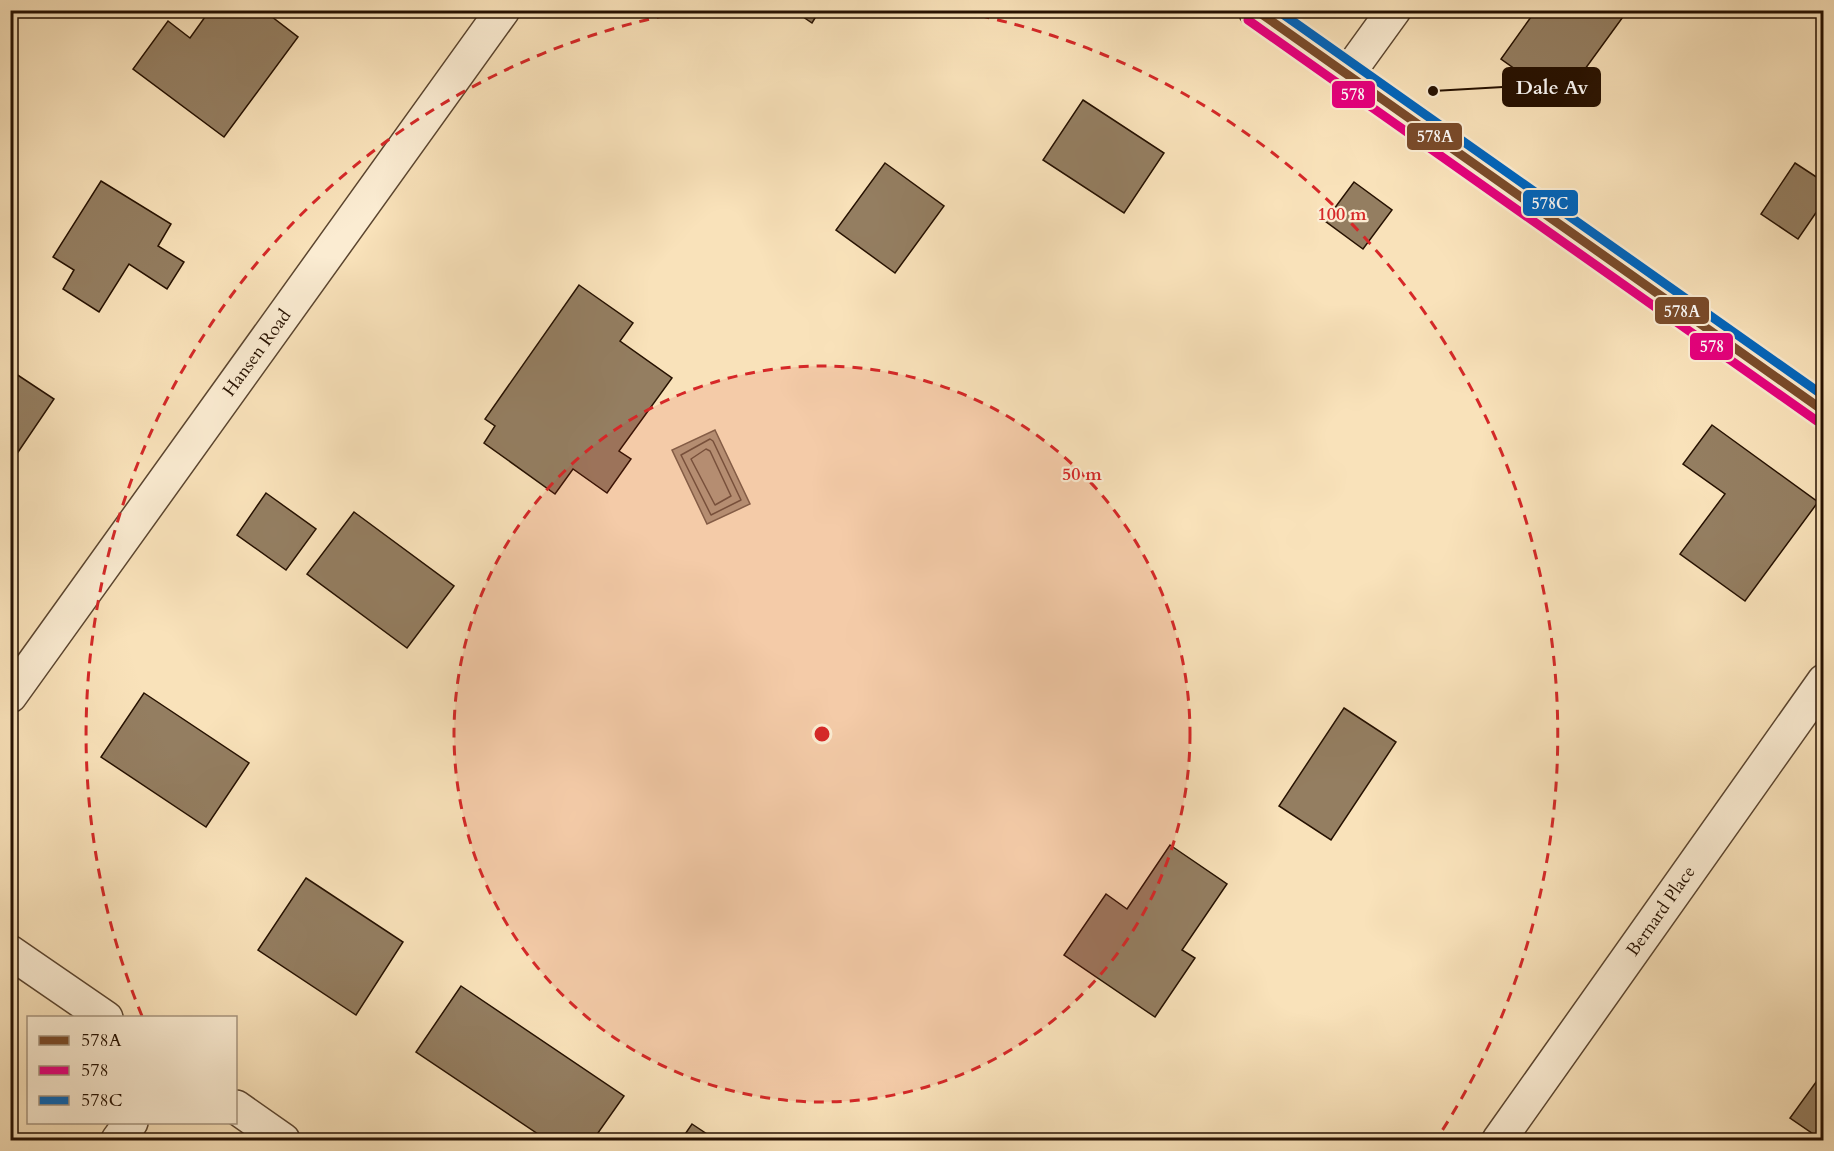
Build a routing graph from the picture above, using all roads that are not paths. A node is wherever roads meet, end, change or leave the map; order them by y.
1 (503, 10) edge
2 (1255, 10) edge
3 (1394, 10) edge
4 (1347, 75) junction
5 (1824, 411) edge
6 (1824, 681) edge
7 (10, 696) edge
8 (10, 952) edge
9 (105, 1016) edge
10 (237, 1108) edge
11 (130, 1124) edge
12 (118, 1140) edge
13 (283, 1140) edge
14 (1499, 1140) edge

1 - 7 street, Hansen Road
2 - 4 street
3 - 4 street
4 - 5 street
6 - 14 street, Bernard Place
8 - 9 street
10 - 13 street
11 - 12 street

